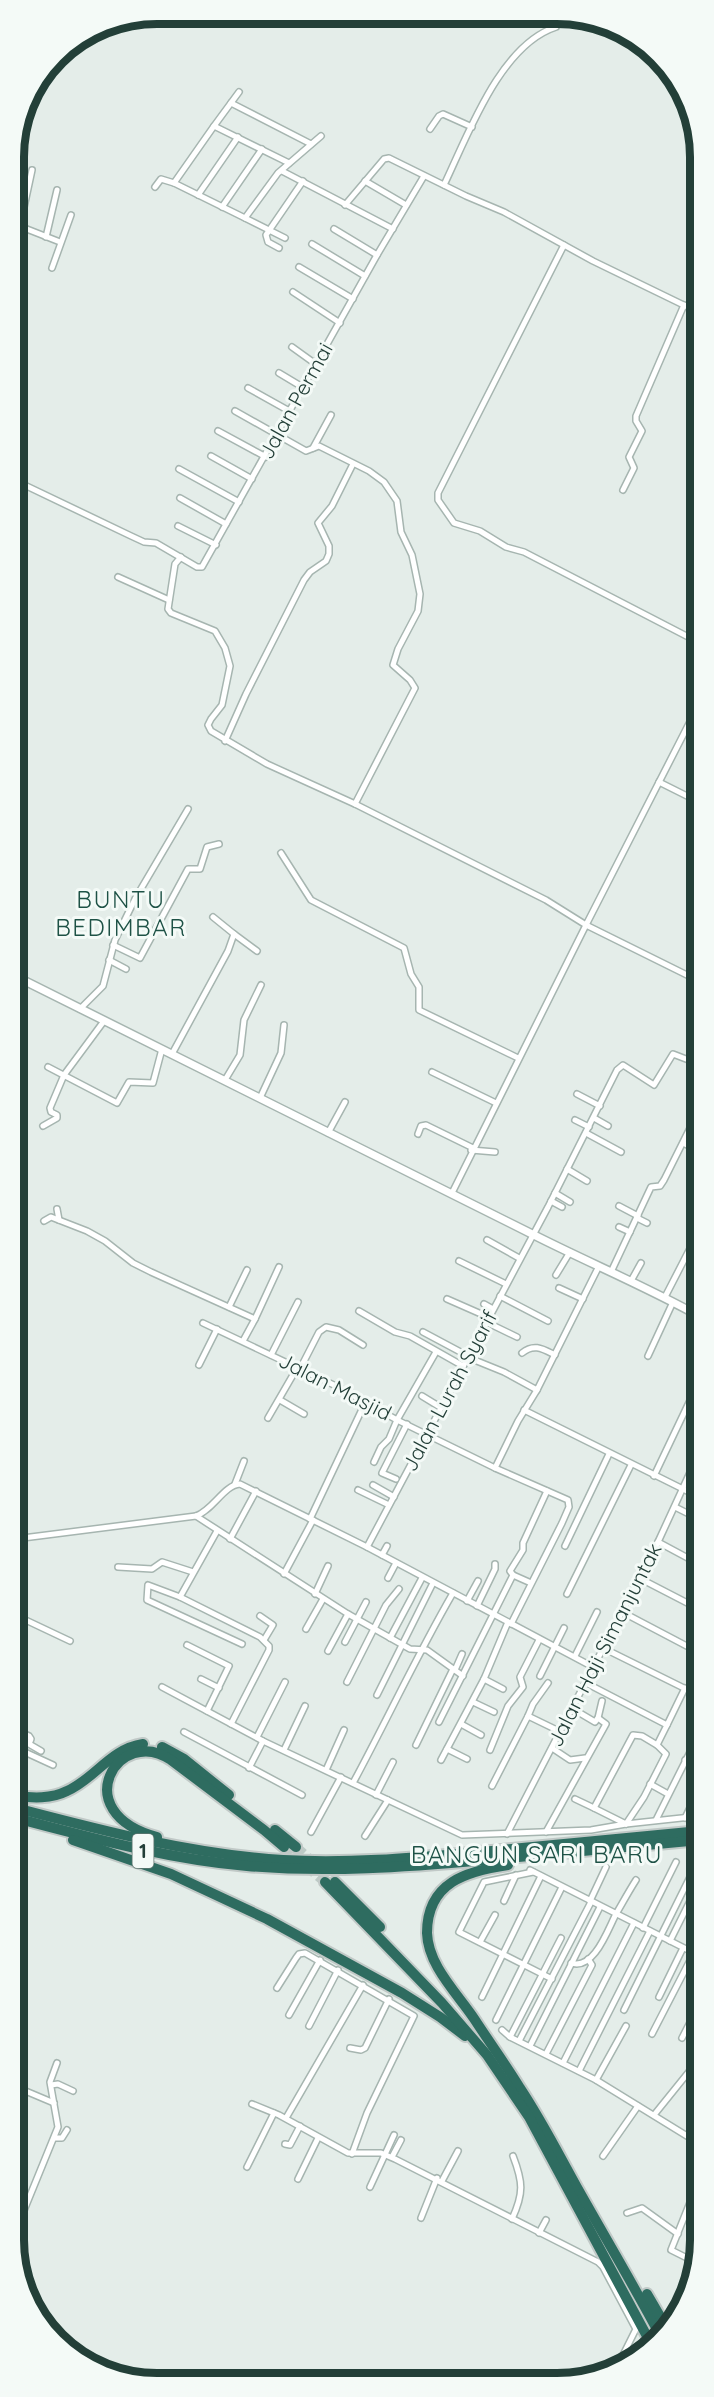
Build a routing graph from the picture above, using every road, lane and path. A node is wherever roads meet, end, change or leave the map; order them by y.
1 (556, 27) dead end
2 (239, 92) dead end
3 (231, 103) junction
4 (214, 126) junction
5 (472, 127) junction
6 (430, 129) dead end
7 (321, 135) dead end
8 (238, 137) junction
9 (311, 144) junction
10 (262, 149) junction
11 (289, 163) junction
12 (32, 170) dead end
13 (282, 171) junction
14 (424, 176) junction
15 (303, 181) junction
16 (365, 181) junction
17 (174, 183) junction
18 (444, 185) junction
19 (155, 187) dead end
20 (57, 189) dead end
21 (198, 195) junction
22 (24, 199) edge
23 (343, 203) junction
24 (406, 205) junction
25 (222, 207) junction
26 (71, 214) dead end
27 (245, 218) junction
28 (26, 229) joint
29 (334, 229) dead end
30 (393, 229) junction
31 (268, 230) junction
32 (24, 234) edge
33 (46, 237) junction
34 (285, 238) dead end
35 (60, 242) junction
36 (312, 244) dead end
37 (564, 245) junction
38 (279, 248) dead end
39 (377, 255) junction
40 (299, 267) dead end
41 (52, 268) dead end
42 (365, 276) junction
43 (293, 292) dead end
44 (353, 299) junction
45 (684, 305) junction
46 (690, 308) edge
47 (340, 323) junction
48 (292, 347) dead end
49 (316, 365) junction
50 (279, 373) dead end
51 (248, 388) dead end
52 (304, 388) junction
53 (235, 411) dead end
54 (291, 412) junction
55 (331, 415) dead end
56 (218, 431) dead end
57 (278, 434) junction
58 (312, 449) junction
59 (211, 456) dead end
60 (266, 457) junction
61 (353, 464) junction
62 (179, 469) dead end
63 (252, 479) junction
64 (24, 485) edge
65 (622, 490) dead end
66 (180, 498) dead end
67 (239, 502) junction
68 (226, 524) junction
69 (178, 526) dead end
70 (216, 545) junction
71 (181, 557) junction
72 (118, 577) dead end
73 (169, 600) junction
74 (690, 638) edge
75 (690, 722) edge
76 (225, 741) junction
77 (659, 782) junction
78 (690, 798) edge
79 (355, 804) junction
80 (188, 809) dead end
81 (219, 844) dead end
82 (281, 852) dead end
83 (213, 917) dead end
84 (586, 925) junction
85 (234, 934) junction
86 (113, 945) junction
87 (257, 951) dead end
88 (109, 960) junction
89 (126, 969) dead end
90 (690, 977) edge
91 (24, 981) edge
92 (261, 985) dead end
93 (80, 1009) junction
94 (104, 1021) junction
95 (284, 1025) dead end
96 (162, 1049) junction
97 (172, 1054) junction
98 (518, 1058) junction
99 (690, 1061) edge
100 (48, 1067) dead end
101 (432, 1072) dead end
102 (64, 1075) junction
103 (225, 1080) junction
104 (606, 1093) junction
105 (577, 1094) dead end
106 (613, 1096) dead end
107 (260, 1098) junction
108 (345, 1102) dead end
109 (496, 1103) junction
110 (600, 1106) junction
111 (594, 1118) junction
112 (575, 1120) dead end
113 (608, 1125) dead end
114 (43, 1126) dead end
115 (690, 1129) edge
116 (587, 1130) junction
117 (328, 1133) junction
118 (417, 1134) dead end
119 (683, 1143) junction
120 (690, 1146) edge
121 (472, 1149) junction
122 (495, 1152) dead end
123 (621, 1152) dead end
124 (567, 1169) junction
125 (587, 1181) dead end
126 (452, 1193) junction
127 (555, 1193) junction
128 (551, 1201) junction
129 (570, 1202) dead end
130 (619, 1206) dead end
131 (562, 1207) dead end
132 (57, 1209) dead end
133 (638, 1217) junction
134 (59, 1220) junction
135 (44, 1221) dead end
136 (647, 1223) dead end
137 (619, 1227) dead end
138 (630, 1232) junction
139 (532, 1234) junction
140 (487, 1240) dead end
141 (690, 1249) edge
142 (570, 1252) junction
143 (519, 1258) junction
144 (459, 1261) dead end
145 (641, 1263) dead end
146 (599, 1266) junction
147 (279, 1267) dead end
148 (247, 1270) dead end
149 (611, 1272) junction
150 (556, 1275) dead end
151 (632, 1281) junction
152 (506, 1284) junction
153 (559, 1288) dead end
154 (500, 1296) junction
155 (665, 1297) junction
156 (447, 1299) dead end
157 (583, 1299) junction
158 (298, 1302) dead end
159 (673, 1302) junction
160 (484, 1304) dead end
161 (229, 1307) junction
162 (493, 1309) junction
163 (359, 1311) dead end
164 (690, 1311) edge
165 (255, 1318) junction
166 (487, 1320) junction
167 (548, 1321) dead end
168 (203, 1323) dead end
169 (217, 1329) junction
170 (423, 1332) dead end
171 (517, 1337) dead end
172 (243, 1341) junction
173 (363, 1345) dead end
174 (436, 1352) junction
175 (522, 1353) dead end
176 (271, 1354) junction
177 (555, 1355) junction
178 (648, 1356) dead end
179 (468, 1357) junction
180 (199, 1365) dead end
181 (463, 1366) junction
182 (298, 1368) junction
183 (537, 1390) junction
184 (422, 1396) dead end
185 (690, 1398) edge
186 (280, 1400) junction
187 (365, 1402) junction
188 (440, 1407) junction
189 (524, 1410) junction
190 (304, 1413) dead end
191 (268, 1418) dead end
192 (397, 1420) junction
193 (407, 1424) junction
194 (426, 1433) junction
195 (609, 1454) junction
196 (244, 1461) dead end
197 (374, 1462) dead end
198 (631, 1465) junction
199 (495, 1468) junction
200 (690, 1473) edge
201 (654, 1476) junction
202 (396, 1479) dead end
203 (234, 1484) junction
204 (373, 1485) dead end
205 (358, 1490) dead end
206 (683, 1490) junction
207 (256, 1491) junction
208 (547, 1491) junction
209 (690, 1493) edge
210 (393, 1497) junction
211 (389, 1504) junction
212 (675, 1507) junction
213 (690, 1514) edge
214 (196, 1516) junction
215 (312, 1520) junction
216 (217, 1531) junction
217 (24, 1538) edge
218 (230, 1539) junction
219 (658, 1542) junction
220 (387, 1546) dead end
221 (565, 1546) dead end
222 (367, 1547) junction
223 (382, 1555) junction
224 (690, 1559) edge
225 (396, 1563) junction
226 (495, 1564) dead end
227 (328, 1566) dead end
228 (118, 1567) dead end
229 (193, 1572) junction
230 (285, 1574) junction
231 (513, 1575) junction
232 (388, 1578) dead end
233 (422, 1578) junction
234 (639, 1578) junction
235 (478, 1581) dead end
236 (433, 1583) junction
237 (531, 1583) junction
238 (399, 1589) dead end
239 (453, 1593) junction
240 (315, 1594) junction
241 (567, 1594) dead end
242 (180, 1597) junction
243 (323, 1599) junction
244 (467, 1601) junction
245 (366, 1602) dead end
246 (690, 1604) edge
247 (477, 1606) junction
248 (597, 1612) dead end
249 (622, 1612) junction
250 (348, 1614) junction
251 (493, 1615) junction
252 (260, 1616) dead end
253 (24, 1619) edge
254 (357, 1619) junction
255 (509, 1623) junction
256 (564, 1628) dead end
257 (306, 1629) dead end
258 (374, 1629) junction
259 (390, 1638) junction
260 (264, 1640) junction
261 (539, 1640) junction
262 (70, 1641) dead end
263 (345, 1642) dead end
264 (242, 1644) dead end
265 (187, 1645) dead end
266 (402, 1645) junction
267 (554, 1647) junction
268 (603, 1648) junction
269 (690, 1648) edge
270 (420, 1650) junction
271 (328, 1651) dead end
272 (462, 1654) dead end
273 (574, 1656) junction
274 (592, 1667) junction
275 (454, 1670) junction
276 (464, 1676) junction
277 (540, 1676) dead end
278 (201, 1679) dead end
279 (484, 1679) junction
280 (285, 1682) dead end
281 (347, 1682) dead end
282 (548, 1683) dead end
283 (586, 1683) junction
284 (162, 1687) dead end
285 (219, 1688) junction
286 (685, 1688) junction
287 (503, 1689) dead end
288 (690, 1691) edge
289 (377, 1695) dead end
290 (602, 1701) dead end
291 (473, 1702) junction
292 (305, 1706) dead end
293 (573, 1708) junction
294 (207, 1711) junction
295 (494, 1712) dead end
296 (528, 1716) junction
297 (598, 1718) junction
298 (438, 1722) dead end
299 (231, 1724) junction
300 (461, 1724) junction
301 (667, 1725) junction
302 (344, 1730) dead end
303 (184, 1732) dead end
304 (561, 1732) junction
305 (24, 1734) edge
306 (481, 1735) dead end
307 (257, 1737) junction
308 (263, 1741) junction
309 (417, 1745) dead end
310 (657, 1745) junction
311 (552, 1748) junction
312 (447, 1749) junction
313 (41, 1750) dead end
314 (284, 1750) junction
315 (490, 1750) dead end
316 (690, 1751) edge
317 (24, 1752) edge
318 (585, 1758) junction
319 (467, 1759) dead end
320 (441, 1760) dead end
321 (685, 1760) junction
322 (393, 1762) dead end
323 (690, 1762) edge
324 (53, 1765) dead end
325 (249, 1768) junction
326 (326, 1770) junction
327 (341, 1777) junction
328 (353, 1783) junction
329 (650, 1785) junction
330 (492, 1786) dead end
331 (668, 1794) junction
332 (302, 1795) dead end
333 (376, 1795) junction
334 (24, 1796) edge
335 (575, 1799) dead end
336 (388, 1800) junction
337 (690, 1806) edge
338 (594, 1808) junction
339 (24, 1810) edge
340 (610, 1816) junction
341 (690, 1817) edge
342 (684, 1818) junction
343 (656, 1820) junction
344 (24, 1821) edge
345 (24, 1822) edge
346 (627, 1824) junction
347 (606, 1827) junction
348 (311, 1832) dead end
349 (546, 1832) junction
350 (690, 1832) edge
351 (365, 1836) dead end
352 (508, 1838) junction
353 (690, 1841) edge
354 (284, 1847) tunnel mouth
355 (296, 1847) tunnel mouth
356 (568, 1853) junction
357 (236, 1855) junction
358 (676, 1862) dead end
359 (606, 1866) dead end
360 (516, 1875) junction
361 (541, 1876) junction
362 (690, 1877) edge
363 (636, 1880) dead end
364 (562, 1887) junction
365 (504, 1900) dead end
366 (590, 1901) junction
367 (690, 1901) edge
368 (600, 1906) junction
369 (495, 1915) dead end
370 (616, 1915) junction
371 (634, 1923) junction
372 (643, 1928) junction
373 (650, 1931) junction
374 (660, 1936) junction
375 (561, 1938) dead end
376 (670, 1941) junction
377 (480, 1942) junction
378 (683, 1948) junction
379 (690, 1952) edge
380 (502, 1953) junction
381 (588, 1959) junction
382 (320, 1960) junction
383 (524, 1963) junction
384 (571, 1963) junction
385 (690, 1967) edge
386 (338, 1970) junction
387 (543, 1973) junction
388 (552, 1979) junction
389 (363, 1985) junction
390 (277, 1988) dead end
391 (482, 1997) dead end
392 (659, 1997) dead end
393 (388, 1999) junction
394 (624, 2010) dead end
395 (289, 2015) dead end
396 (496, 2020) dead end
397 (690, 2022) edge
398 (309, 2026) dead end
399 (626, 2026) dead end
400 (502, 2030) dead end
401 (652, 2034) dead end
402 (510, 2037) junction
403 (682, 2038) dead end
404 (519, 2041) junction
405 (530, 2046) junction
406 (350, 2048) dead end
407 (492, 2049) junction
408 (546, 2054) junction
409 (57, 2063) dead end
410 (563, 2063) junction
411 (496, 2069) junction
412 (690, 2070) edge
413 (579, 2071) junction
414 (596, 2080) junction
415 (51, 2085) junction
416 (24, 2090) edge
417 (73, 2091) dead end
418 (54, 2103) junction
419 (252, 2104) dead end
420 (638, 2106) junction
421 (274, 2112) junction
422 (654, 2115) junction
423 (286, 2118) junction
424 (300, 2126) junction
425 (67, 2130) dead end
426 (394, 2135) dead end
427 (55, 2138) junction
428 (318, 2138) junction
429 (690, 2138) edge
430 (401, 2140) dead end
431 (285, 2144) dead end
432 (458, 2151) dead end
433 (352, 2154) junction
434 (389, 2156) junction
435 (513, 2156) dead end
436 (603, 2156) dead end
437 (247, 2167) dead end
438 (298, 2179) dead end
439 (439, 2180) junction
440 (370, 2187) dead end
441 (690, 2203) edge
442 (24, 2211) edge
443 (627, 2212) dead end
444 (421, 2217) dead end
445 (512, 2218) junction
446 (546, 2220) dead end
447 (539, 2233) junction
448 (678, 2234) junction
449 (611, 2248) junction
450 (689, 2259) edge
451 (660, 2324) edge
452 (659, 2325) edge
453 (648, 2336) edge
454 (623, 2355) edge

1 - 5 street
2 - 3 street
3 - 4 street
3 - 9 street
4 - 8 street
4 - 17 street
5 - 6 street
5 - 18 street
7 - 9 street
8 - 10 street
8 - 21 street
9 - 11 street
10 - 11 street
10 - 25 street
11 - 13 street
12 - 22 street
13 - 15 street
13 - 27 street
14 - 16 street
14 - 18 street
14 - 24 street, Jalan Permai
15 - 23 street
15 - 31 street
16 - 23 street
16 - 24 street
17 - 19 street
17 - 21 street
18 - 37 street
20 - 33 street
21 - 25 street
23 - 30 street
24 - 30 street, Jalan Permai
25 - 27 street
26 - 35 street
27 - 31 street
28 - 32 street
28 - 33 street
29 - 39 street
30 - 39 street, Jalan Permai
31 - 34 street
31 - 38 street
33 - 35 street
35 - 41 street
36 - 42 street
37 - 45 street
37 - 74 street
39 - 42 street, Jalan Permai
40 - 44 street
42 - 44 street, Jalan Permai
43 - 47 street
44 - 47 street, Jalan Permai
45 - 46 street
45 - 65 street
47 - 49 street, Jalan Permai
48 - 49 street
49 - 52 street, Jalan Permai
50 - 52 street
51 - 54 street
52 - 54 street, Jalan Permai
53 - 57 street
54 - 57 street, Jalan Permai
55 - 58 street
56 - 60 street
57 - 58 street
57 - 60 street, Jalan Permai
58 - 61 street
59 - 63 street
60 - 63 street, Jalan Permai
61 - 76 street
61 - 79 street
62 - 67 street
63 - 67 street, Jalan Permai
64 - 71 street, Jalan Permai
66 - 68 street
67 - 68 street, Jalan Permai
68 - 70 street, Jalan Permai
69 - 70 street
70 - 71 street, Jalan Permai
71 - 73 street
72 - 73 street
73 - 76 street
75 - 77 street
76 - 79 street
77 - 78 street
77 - 84 street
79 - 84 street
80 - 86 street
81 - 86 street
82 - 98 street
83 - 85 street
84 - 90 street
84 - 98 street
85 - 87 street
85 - 97 street
86 - 88 street
88 - 89 street
88 - 93 street
91 - 93 street
92 - 103 street
93 - 94 street
94 - 96 street
94 - 102 street
95 - 107 street
96 - 97 street
96 - 102 street
97 - 103 street
98 - 109 street
99 - 104 street, Jalan Lurah Syarif
100 - 102 street
101 - 109 street
102 - 114 street
103 - 107 street
104 - 106 street
104 - 110 street, Jalan Lurah Syarif
105 - 110 street
107 - 117 street
108 - 117 street
109 - 121 street
110 - 111 street, Jalan Lurah Syarif
111 - 113 street
111 - 116 street, Jalan Lurah Syarif
112 - 116 street
115 - 119 street
116 - 123 street
116 - 124 street, Jalan Lurah Syarif
117 - 126 street
118 - 121 street
119 - 120 street
119 - 133 street
121 - 122 street
121 - 126 street
124 - 125 street
124 - 127 street, Jalan Lurah Syarif
126 - 139 street
127 - 128 street, Jalan Lurah Syarif
127 - 129 street
128 - 131 street
128 - 139 street, Jalan Lurah Syarif
130 - 133 street
132 - 134 street
133 - 136 street
133 - 138 street
134 - 135 street
134 - 161 street
137 - 138 street
138 - 149 street
139 - 142 street
139 - 143 street, Jalan Lurah Syarif
140 - 143 street
141 - 155 street
142 - 146 street
142 - 150 street
143 - 152 street, Jalan Lurah Syarif
144 - 152 street
145 - 151 street
146 - 149 street
146 - 157 street
147 - 165 street
148 - 161 street
149 - 151 street
151 - 155 street
152 - 154 street, Jalan Lurah Syarif
153 - 157 street
154 - 162 street, Jalan Lurah Syarif
154 - 167 street
155 - 159 street
156 - 166 street
157 - 177 street
158 - 176 street
159 - 164 street
159 - 178 street
160 - 162 street
161 - 165 street
162 - 166 street, Jalan Lurah Syarif
163 - 174 street
165 - 172 street
166 - 171 street
166 - 179 street, Jalan Lurah Syarif
168 - 169 street, Jalan Masjid
169 - 172 street, Jalan Masjid
169 - 180 street
170 - 179 street
172 - 176 street, Jalan Masjid
173 - 182 street
174 - 181 street
174 - 192 street
175 - 177 street
176 - 182 street, Jalan Masjid
177 - 183 street
179 - 181 street, Jalan Lurah Syarif
179 - 183 street
181 - 188 street, Jalan Lurah Syarif
182 - 186 street
182 - 187 street, Jalan Masjid
183 - 189 street
184 - 188 street
185 - 201 street
186 - 190 street
186 - 191 street
187 - 192 street, Jalan Masjid
187 - 215 street
188 - 194 street, Jalan Lurah Syarif
189 - 195 street
189 - 199 street
192 - 193 street, Jalan Masjid
192 - 197 street
193 - 194 street, Jalan Masjid
193 - 202 street
194 - 199 street, Jalan Masjid
194 - 210 street, Jalan Lurah Syarif
195 - 198 street
195 - 221 street
196 - 203 street
198 - 201 street
198 - 241 street
199 - 208 street, Jalan Masjid
200 - 206 street, Jalan Haji Simanjuntak
201 - 206 street
203 - 207 street
203 - 214 street
204 - 210 street
205 - 211 street
206 - 209 street
206 - 212 street, Jalan Haji Simanjuntak
207 - 215 street
207 - 218 street
208 - 231 street
208 - 237 street, Jalan Masjid
210 - 211 street, Jalan Lurah Syarif
211 - 222 street, Jalan Lurah Syarif
212 - 213 street
212 - 219 street, Jalan Haji Simanjuntak
214 - 216 street
214 - 217 street
215 - 222 street
215 - 230 street
216 - 218 street
216 - 229 street
218 - 230 street
219 - 224 street
219 - 234 street, Jalan Haji Simanjuntak
220 - 223 street
222 - 223 street
223 - 225 street
225 - 232 street
225 - 233 street
226 - 247 street
227 - 240 street
228 - 229 street
229 - 242 street
230 - 240 street
231 - 237 street
231 - 251 street
233 - 236 street
233 - 259 street
234 - 246 street
234 - 249 street, Jalan Haji Simanjuntak
235 - 244 street
236 - 239 street
236 - 266 street
237 - 255 street
238 - 258 street
239 - 244 street
239 - 270 street
240 - 243 street
242 - 260 street
242 - 264 street
243 - 250 street
243 - 257 street
244 - 247 street
245 - 254 street
247 - 251 street
248 - 273 street
249 - 268 street, Jalan Haji Simanjuntak
249 - 269 street
250 - 254 street
250 - 271 street
251 - 255 street
251 - 276 street
252 - 260 street
253 - 262 street
254 - 258 street
254 - 263 street
255 - 261 street
255 - 279 street
256 - 267 street
258 - 259 street
258 - 281 street
259 - 266 street
260 - 299 street
261 - 267 street
261 - 315 street
265 - 285 street
266 - 270 street
266 - 289 street
267 - 273 street
267 - 277 street
268 - 274 street, Jalan Haji Simanjuntak
268 - 286 street
270 - 275 street
270 - 328 street
272 - 275 street
273 - 274 street
274 - 283 street, Jalan Haji Simanjuntak
275 - 276 street
275 - 309 street
276 - 298 street
278 - 285 street
279 - 287 street
279 - 291 street
280 - 307 street
282 - 296 street
283 - 293 street, Jalan Haji Simanjuntak
283 - 301 street
284 - 294 street
285 - 294 street
286 - 288 street
286 - 301 street
290 - 297 street
291 - 295 street
291 - 300 street
292 - 314 street
293 - 297 street
293 - 304 street, Jalan Haji Simanjuntak
294 - 299 street
296 - 304 street
296 - 330 street
297 - 318 street
299 - 307 street
300 - 306 street
300 - 312 street
301 - 310 street
302 - 326 street
303 - 325 street
304 - 311 street, Jalan Haji Simanjuntak
305 - 313 street
307 - 308 street
308 - 314 street
308 - 325 street
310 - 329 street
310 - 338 street
311 - 318 street
311 - 352 street, Jalan Haji Simanjuntak
312 - 319 street
312 - 320 street
314 - 326 street
316 - 321 street
317 - 324 street
318 - 349 street
321 - 323 street
321 - 331 street
322 - 333 street
325 - 332 street
326 - 327 street
327 - 328 street
327 - 348 street
328 - 333 street
329 - 331 street
329 - 346 street
331 - 343 street
333 - 336 street
334 - 355 highway
335 - 338 street
336 - 351 street
336 - 352 street
337 - 342 street
338 - 340 street
339 - 357 highway, 1
340 - 346 street
340 - 347 street
341 - 342 street
342 - 343 street
343 - 346 street
344 - 356 highway, 1
345 - 411 highway
346 - 347 street
347 - 349 street
349 - 352 street
350 - 357 highway, 1
353 - 356 highway, 1
354 - 357 highway
356 - 407 highway
358 - 372 street
359 - 366 street
360 - 361 street
360 - 365 street
360 - 377 street
361 - 364 street
361 - 380 street
362 - 374 street
363 - 370 street
364 - 366 street
364 - 383 street
366 - 368 street
366 - 388 street
367 - 376 street
368 - 370 street
368 - 384 street
369 - 377 street
370 - 371 street
370 - 381 street
371 - 372 street
371 - 410 street
372 - 373 street
373 - 374 street
373 - 413 street
374 - 376 street
374 - 394 street
375 - 387 street
376 - 378 street
377 - 380 street
378 - 379 street
378 - 392 street
380 - 383 street
380 - 391 street
381 - 384 street
381 - 408 street
382 - 386 street
382 - 390 street
382 - 395 street
383 - 387 street
383 - 396 street
384 - 405 street
385 - 401 street
386 - 389 street
386 - 398 street
387 - 388 street
387 - 402 street
388 - 404 street
389 - 393 street
389 - 423 street
393 - 406 street
393 - 433 street
397 - 403 street
399 - 414 street
400 - 402 street
402 - 404 street
404 - 405 street
405 - 408 street
407 - 411 highway
407 - 449 highway
408 - 410 street
409 - 415 street
410 - 413 street
411 - 453 highway
412 - 422 street
413 - 414 street
414 - 420 street
415 - 417 street
415 - 418 street
416 - 418 street
418 - 427 street
419 - 421 street
420 - 422 street
420 - 436 street
421 - 423 street
421 - 437 street
422 - 429 street
423 - 424 street
424 - 428 street
424 - 431 street
425 - 427 street
426 - 434 street
427 - 442 street
428 - 433 street
428 - 438 street
430 - 434 street
432 - 439 street
433 - 434 street
434 - 439 street
434 - 440 street
435 - 445 street
439 - 444 street
439 - 445 street
441 - 448 street
443 - 448 street
445 - 447 street
446 - 447 street
447 - 454 street
448 - 450 street
449 - 451 highway
449 - 452 highway

